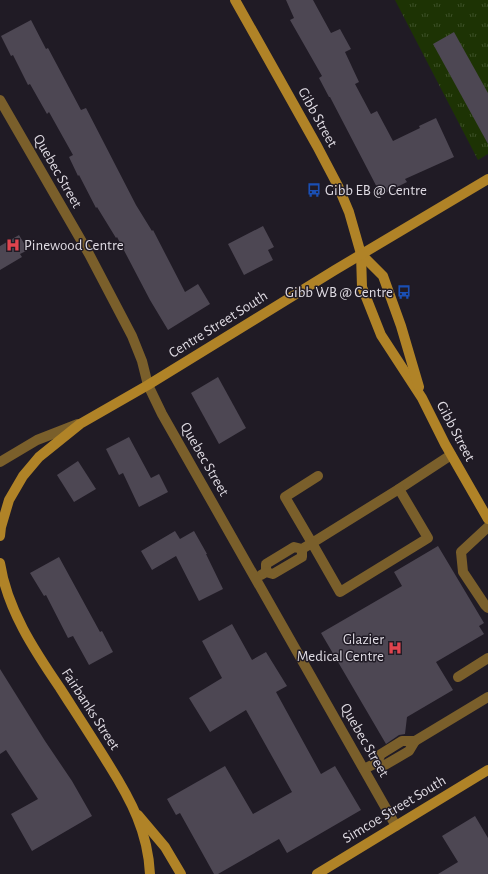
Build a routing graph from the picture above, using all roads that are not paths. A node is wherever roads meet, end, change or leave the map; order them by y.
1 (234, 0) edge
2 (0, 100) edge
3 (488, 179) edge
4 (361, 254) junction
5 (148, 385) junction
6 (422, 398) junction
7 (80, 424) junction
8 (451, 455) junction
9 (0, 462) edge
10 (318, 476) dead end
11 (400, 489) junction
12 (488, 520) edge
13 (488, 528) edge
14 (0, 536) edge
15 (312, 543) junction
16 (0, 563) edge
17 (256, 579) junction
18 (488, 608) edge
19 (488, 658) edge
20 (458, 677) dead end
21 (488, 697) edge
22 (364, 769) junction
23 (488, 770) edge
24 (135, 810) junction
25 (396, 826) junction
26 (150, 874) edge
27 (180, 874) edge
28 (317, 874) edge

1 - 4 main road, Gibb Street
2 - 5 street, Quebec Street
3 - 4 main road, Centre Street South
4 - 5 main road, Centre Street South
4 - 6 main road, Gibb Street
4 - 6 main road, Gibb Street
5 - 7 main road, Centre Street South
5 - 17 street, Quebec Street
6 - 8 main road, Gibb Street
7 - 9 street, Centre Street South
7 - 14 main road
8 - 11 street
8 - 12 main road, Gibb Street
10 - 15 street
11 - 15 street
11 - 15 street
13 - 18 street
15 - 17 street
16 - 24 main road, Fairbanks Street
17 - 22 street, Quebec Street
19 - 20 street
21 - 22 street
22 - 25 street, Quebec Street
23 - 25 main road, Simcoe Street South
24 - 26 main road, Fairbanks Street
24 - 27 main road
25 - 28 main road, Simcoe Street South

